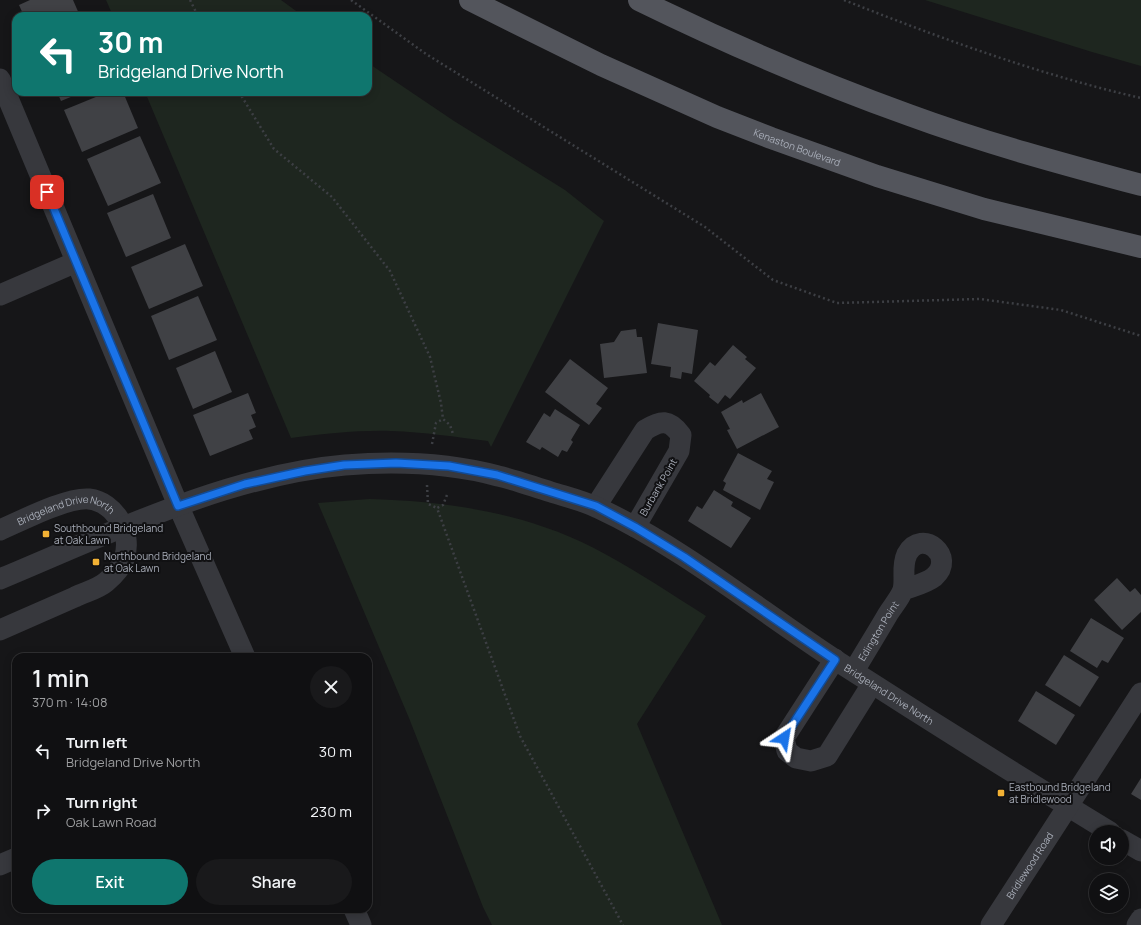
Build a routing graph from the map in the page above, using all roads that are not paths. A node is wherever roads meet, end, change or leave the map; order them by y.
1 (470, 0) edge
2 (639, 0) edge
3 (0, 79) edge
4 (1141, 185) edge
5 (1141, 247) edge
6 (76, 262) junction
7 (0, 294) edge
8 (178, 506) junction
9 (596, 506) junction
10 (124, 527) junction
11 (635, 527) junction
12 (0, 530) edge
13 (0, 579) edge
14 (903, 590) dead end
15 (0, 630) edge
16 (243, 653) edge
17 (835, 660) junction
18 (854, 671) junction
19 (872, 684) junction
20 (1141, 693) edge
21 (1068, 806) junction
22 (1099, 825) edge
23 (1129, 844) edge
24 (1141, 851) edge
25 (12, 860) edge
26 (0, 865) edge
27 (356, 913) edge
28 (1141, 919) edge
29 (361, 925) edge
30 (991, 925) edge
31 (1137, 925) edge

1 - 5 main road, Kenaston Boulevard
2 - 4 main road
3 - 6 street
6 - 7 street
6 - 8 street
8 - 9 street, Bridgeland Drive North
8 - 10 street, Bridgeland Drive North
8 - 16 street
9 - 11 street, Bridgeland Drive North
9 - 11 street, Burbank Point
10 - 12 street, Bridgeland Drive North
10 - 13 street, Bridgeland Drive North
10 - 15 street, Bridgeland Drive North
11 - 17 street, Bridgeland Drive North
14 - 18 street, Edington Point
17 - 18 street, Bridgeland Drive North
17 - 19 street
18 - 19 street, Bridgeland Drive North
19 - 21 street, Bridgeland Drive North
20 - 21 street, Bridlewood Road
21 - 22 street, Bridgeland Drive North
21 - 30 street, Bridlewood Road
23 - 24 street
25 - 26 street
27 - 29 street
28 - 31 street

